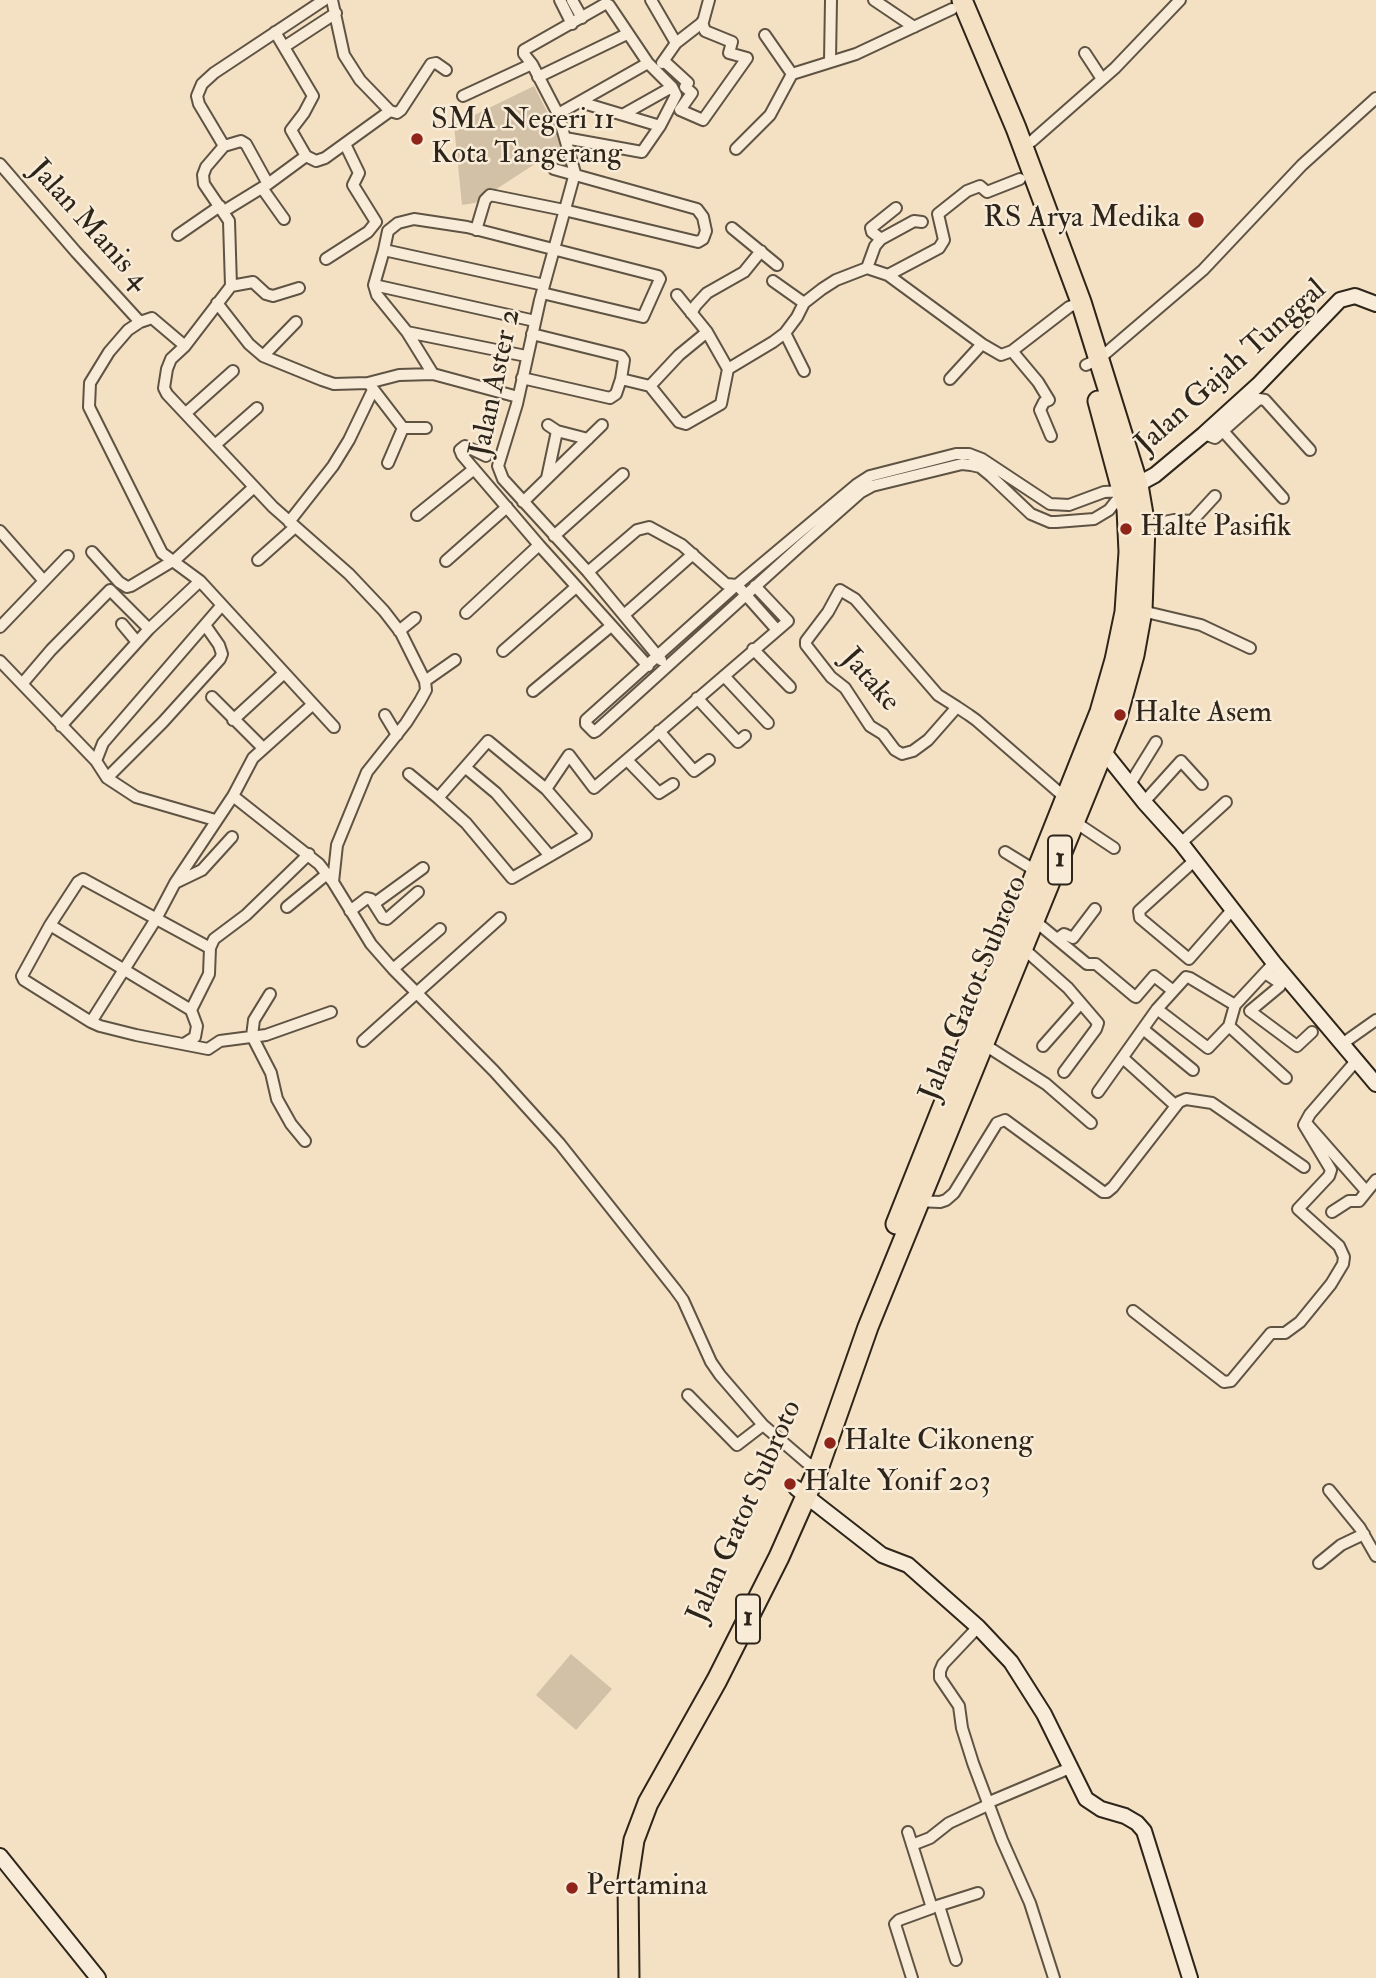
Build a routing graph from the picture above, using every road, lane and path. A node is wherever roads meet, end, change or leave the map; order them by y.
1 (324, 0) edge
2 (332, 0) edge
3 (561, 0) edge
4 (572, 0) edge
5 (651, 0) edge
6 (709, 0) edge
7 (831, 0) edge
8 (874, 0) edge
9 (1180, 0) edge
10 (955, 3) edge
11 (336, 13) junction
12 (577, 21) junction
13 (702, 22) junction
14 (914, 27) junction
15 (275, 32) junction
16 (627, 34) junction
17 (765, 35) dead end
18 (676, 43) junction
19 (284, 47) junction
20 (1085, 53) dead end
21 (830, 61) junction
22 (648, 63) junction
23 (532, 64) junction
24 (446, 70) dead end
25 (792, 74) junction
26 (538, 77) junction
27 (1102, 79) junction
28 (672, 87) junction
29 (463, 96) dead end
30 (1376, 98) edge
31 (580, 102) junction
32 (390, 111) junction
33 (558, 114) junction
34 (624, 114) junction
35 (660, 126) junction
36 (565, 138) junction
37 (345, 144) junction
38 (224, 146) junction
39 (1022, 146) junction
40 (736, 149) dead end
41 (306, 156) junction
42 (0, 163) edge
43 (554, 169) dead end
44 (575, 173) junction
45 (1020, 179) junction
46 (265, 186) junction
47 (222, 208) junction
48 (896, 208) dead end
49 (564, 210) junction
50 (284, 219) dead end
51 (922, 222) dead end
52 (732, 228) dead end
53 (476, 230) junction
54 (178, 236) dead end
55 (881, 239) junction
56 (386, 250) junction
57 (553, 250) junction
58 (761, 251) junction
59 (326, 259) dead end
60 (777, 265) dead end
61 (867, 268) junction
62 (888, 275) junction
63 (774, 281) dead end
64 (374, 285) junction
65 (231, 286) junction
66 (299, 288) dead end
67 (543, 289) junction
68 (677, 295) dead end
69 (217, 303) junction
70 (804, 303) junction
71 (1075, 304) junction
72 (1376, 304) edge
73 (691, 313) junction
74 (535, 321) junction
75 (140, 322) junction
76 (296, 322) dead end
77 (407, 332) junction
78 (707, 332) junction
79 (785, 333) junction
80 (532, 334) junction
81 (982, 344) junction
82 (185, 346) junction
83 (1012, 351) junction
84 (263, 356) junction
85 (526, 356) junction
86 (1093, 362) junction
87 (728, 369) junction
88 (804, 370) dead end
89 (233, 371) dead end
90 (433, 374) junction
91 (522, 378) junction
92 (621, 379) junction
93 (950, 379) dead end
94 (650, 386) junction
95 (371, 387) junction
96 (518, 397) junction
97 (257, 408) dead end
98 (186, 413) junction
99 (602, 425) dead end
100 (403, 428) junction
101 (426, 428) dead end
102 (1223, 430) junction
103 (1204, 434) junction
104 (1051, 436) dead end
105 (588, 439) junction
106 (215, 445) junction
107 (1310, 450) dead end
108 (486, 456) dead end
109 (388, 463) dead end
110 (474, 469) junction
111 (623, 474) dead end
112 (547, 478) junction
113 (871, 481) junction
114 (254, 487) junction
115 (1131, 488) junction
116 (1215, 496) dead end
117 (1090, 498) junction
118 (1283, 498) dead end
119 (523, 502) junction
120 (507, 507) junction
121 (417, 515) dead end
122 (1094, 519) junction
123 (292, 524) junction
124 (1145, 526) junction
125 (0, 531) edge
126 (554, 536) junction
127 (539, 545) junction
128 (92, 552) dead end
129 (694, 554) junction
130 (68, 556) dead end
131 (178, 557) junction
132 (258, 560) dead end
133 (446, 561) dead end
134 (588, 572) junction
135 (44, 581) junction
136 (200, 581) junction
137 (755, 586) junction
138 (576, 587) junction
139 (730, 588) junction
140 (740, 599) junction
141 (222, 606) junction
142 (1142, 611) junction
143 (466, 613) dead end
144 (624, 615) junction
145 (415, 618) dead end
146 (121, 624) dead end
147 (205, 625) junction
148 (611, 626) junction
149 (0, 627) edge
150 (149, 629) junction
151 (777, 630) junction
152 (399, 631) junction
153 (137, 642) junction
154 (1250, 648) dead end
155 (753, 649) junction
156 (503, 651) dead end
157 (658, 656) junction
158 (455, 660) dead end
159 (0, 661) edge
160 (648, 666) junction
161 (668, 667) junction
162 (283, 674) junction
163 (724, 676) junction
164 (425, 681) junction
165 (22, 684) junction
166 (790, 687) dead end
167 (533, 691) dead end
168 (212, 697) dead end
169 (697, 698) junction
170 (312, 705) junction
171 (957, 707) junction
172 (385, 715) dead end
173 (233, 720) junction
174 (768, 723) dead end
175 (61, 726) junction
176 (334, 727) dead end
177 (659, 732) junction
178 (397, 735) junction
179 (745, 736) dead end
180 (1156, 742) dead end
181 (1097, 743) junction
182 (262, 747) junction
183 (627, 760) junction
184 (709, 760) dead end
185 (96, 761) junction
186 (466, 768) junction
187 (409, 774) dead end
188 (107, 778) junction
189 (673, 784) dead end
190 (1130, 784) junction
191 (1202, 784) dead end
192 (546, 789) junction
193 (233, 796) junction
194 (438, 798) junction
195 (1144, 802) junction
196 (1226, 802) dead end
197 (1074, 809) junction
198 (215, 820) junction
199 (232, 837) dead end
200 (1181, 843) junction
201 (1114, 848) dead end
202 (1005, 852) dead end
203 (309, 854) junction
204 (550, 856) junction
205 (1194, 861) junction
206 (423, 868) dead end
207 (1036, 871) junction
208 (330, 878) junction
209 (175, 883) junction
210 (418, 892) dead end
211 (375, 903) junction
212 (287, 907) dead end
213 (1095, 909) dead end
214 (350, 911) junction
215 (1232, 911) junction
216 (500, 918) dead end
217 (156, 919) junction
218 (1035, 921) junction
219 (50, 925) junction
220 (440, 929) dead end
221 (1057, 939) junction
222 (209, 948) junction
223 (1024, 949) junction
224 (1269, 968) junction
225 (123, 969) junction
226 (393, 969) junction
227 (1172, 990) junction
228 (417, 993) junction
229 (270, 994) dead end
230 (1081, 1003) junction
231 (1235, 1005) junction
232 (1157, 1009) junction
233 (191, 1010) junction
234 (331, 1012) dead end
235 (1250, 1012) junction
236 (1376, 1020) edge
237 (91, 1022) junction
238 (1231, 1028) junction
239 (1143, 1029) junction
240 (1312, 1032) dead end
241 (253, 1036) junction
242 (363, 1041) dead end
243 (184, 1044) junction
244 (1342, 1044) junction
245 (985, 1045) junction
246 (1043, 1046) dead end
247 (1123, 1058) junction
248 (1356, 1061) junction
249 (1193, 1070) dead end
250 (1064, 1072) dead end
251 (1286, 1079) dead end
252 (1376, 1084) edge
253 (1098, 1092) dead end
254 (1176, 1106) junction
255 (1305, 1122) junction
256 (1091, 1123) dead end
257 (305, 1142) dead end
258 (1304, 1167) dead end
259 (1376, 1180) edge
260 (1366, 1191) junction
261 (909, 1209) junction
262 (1332, 1212) dead end
263 (1133, 1311) dead end
264 (688, 1395) dead end
265 (763, 1424) junction
266 (812, 1466) junction
267 (1329, 1490) dead end
268 (801, 1491) junction
269 (1364, 1534) junction
270 (1376, 1556) edge
271 (1318, 1563) dead end
272 (978, 1627) junction
273 (1070, 1768) junction
274 (988, 1804) junction
275 (908, 1832) dead end
276 (912, 1845) junction
277 (0, 1856) edge
278 (978, 1893) dead end
279 (935, 1907) junction
280 (622, 1950) junction
281 (956, 1960) dead end
282 (98, 1978) edge
283 (618, 1978) edge
284 (629, 1978) edge
285 (912, 1978) edge
286 (1054, 1978) edge
287 (1190, 1978) edge

1 - 15 street
2 - 11 street
3 - 12 street
4 - 12 street
5 - 18 street
6 - 13 street
7 - 21 street
8 - 14 street
9 - 27 street
10 - 14 street
10 - 39 highway, Jalan Gatot Subroto / 1
10 - 45 highway, Jalan Gatot Subroto / 1
11 - 19 street
11 - 32 street
12 - 16 street
12 - 23 street
13 - 18 street
13 - 18 street
14 - 21 street
15 - 19 street
15 - 38 street
16 - 22 street
16 - 26 street
17 - 25 street
19 - 41 street
20 - 27 street
21 - 25 street
22 - 28 street
22 - 31 street
23 - 26 street
23 - 29 street
24 - 32 street
25 - 40 street
26 - 33 street
27 - 39 street
28 - 34 street
28 - 35 street
30 - 86 street
31 - 33 street
31 - 34 street
32 - 37 street
33 - 36 street
34 - 35 street
35 - 36 street
36 - 44 street
37 - 41 street
37 - 59 street
38 - 46 street
38 - 47 street
39 - 71 highway, Jalan Gatot Subroto / 1
41 - 46 street
42 - 75 street, Jalan Manis 4
43 - 44 street
44 - 49 street, Jalan Aster 2
44 - 49 street
45 - 62 street
45 - 71 highway, Jalan Gatot Subroto / 1
46 - 47 street
46 - 50 street
47 - 54 street
47 - 65 street
48 - 55 street
49 - 53 street
49 - 57 street, Jalan Aster 2
51 - 55 street
52 - 58 street
53 - 56 street
53 - 57 street
55 - 61 street
56 - 64 street
56 - 67 street
57 - 67 street, Jalan Aster 2
57 - 67 street
58 - 60 street
58 - 73 street
61 - 62 street
61 - 70 street
62 - 81 street
63 - 70 street
64 - 74 street
64 - 77 street
65 - 66 street
65 - 69 street
67 - 74 street, Jalan Aster 2
68 - 73 street
69 - 82 street
69 - 84 street
70 - 79 street
71 - 83 street
71 - 86 highway, Jalan Gatot Subroto / 1
72 - 103 street, Jalan Gajah Tunggal
73 - 78 street
74 - 80 street, Jalan Aster 2
75 - 82 street
75 - 131 street
76 - 84 street
77 - 85 street
77 - 90 street
78 - 87 street
78 - 94 street
79 - 87 street
79 - 88 street
80 - 85 street, Jalan Aster 2
80 - 92 street
81 - 83 street
81 - 93 street
82 - 98 street
83 - 104 street
84 - 95 street
85 - 91 street, Jalan Aster 2
86 - 115 highway, Jalan Gatot Subroto / 1
86 - 115 highway, Jalan Gatot Subroto / 1
87 - 94 street
89 - 98 street
90 - 95 street
90 - 96 street
91 - 92 street
91 - 96 street, Jalan Aster 2
92 - 94 street
95 - 100 street
95 - 123 street
96 - 119 street, Jalan Aster 2
97 - 106 street
98 - 106 street
99 - 105 street
100 - 101 street
100 - 109 street
102 - 103 street
102 - 107 street
102 - 118 street
103 - 115 street, Jalan Gajah Tunggal
105 - 112 street
105 - 112 street
106 - 114 street
108 - 110 street
110 - 120 street
110 - 121 street
111 - 126 street
112 - 119 street
113 - 117 street
113 - 122 street
113 - 137 street
113 - 139 street
114 - 123 street
114 - 131 street
115 - 117 street
115 - 122 street
115 - 124 highway, Jalan Gatot Subroto / 1
115 - 181 highway, Jalan Gatot Subroto / 1
116 - 124 street
117 - 122 street
119 - 126 street, Jalan Aster 2
120 - 127 street
120 - 133 street
123 - 132 street
123 - 152 street
124 - 142 highway, Jalan Gatot Subroto / 1
125 - 135 street
126 - 134 street, Jalan Aster 2
127 - 138 street
127 - 143 street
128 - 131 street
129 - 134 street
129 - 139 street
129 - 144 street
130 - 135 street
131 - 136 street
134 - 144 street, Jalan Aster 2
135 - 149 street
136 - 141 street
136 - 150 street
137 - 140 street
137 - 151 street
138 - 148 street
138 - 156 street
139 - 140 street
139 - 157 street
140 - 151 street
140 - 161 street
141 - 147 street
141 - 162 street
142 - 154 street
142 - 181 highway, Jalan Gatot Subroto / 1
144 - 157 street, Jalan Aster 2
145 - 152 street
146 - 153 street
147 - 185 street
147 - 188 street
148 - 160 street
148 - 167 street
150 - 153 street
150 - 165 street
151 - 155 street
152 - 164 street
153 - 175 street
155 - 163 street
155 - 166 street
157 - 160 street
157 - 161 street, Jalan Aster 2
158 - 164 street
159 - 165 street
160 - 161 street
162 - 170 street
162 - 173 street
163 - 169 street
163 - 174 street
164 - 178 street
165 - 175 street
168 - 173 street
169 - 177 street
169 - 179 street
170 - 176 street
170 - 182 street
171 - 171 street, Jatake
171 - 197 street
172 - 178 street
173 - 182 street
175 - 185 street
177 - 183 street
177 - 184 street
178 - 208 street
180 - 190 street
181 - 190 street
181 - 197 highway, Jalan Gatot Subroto / 1
182 - 193 street
183 - 189 street
183 - 192 street
185 - 188 street
186 - 192 street
186 - 194 street
186 - 204 street
187 - 194 street
188 - 198 street
190 - 195 street
191 - 195 street
192 - 204 street
193 - 198 street
193 - 203 street
194 - 204 street
195 - 200 street
196 - 200 street
197 - 201 street
197 - 207 highway, Jalan Gatot Subroto / 1
197 - 218 highway, Jalan Gatot Subroto / 1
198 - 209 street
199 - 209 street
200 - 205 street
202 - 207 street
203 - 208 street
203 - 222 street
205 - 215 street
205 - 215 street
206 - 211 street
207 - 261 highway, Jalan Gatot Subroto / 1
208 - 212 street
208 - 214 street
209 - 217 street
210 - 211 street
211 - 214 street
213 - 221 street
214 - 226 street
215 - 224 street
216 - 228 street
217 - 219 street
217 - 222 street
217 - 225 street
218 - 221 street
218 - 223 highway, Jalan Gatot Subroto / 1
219 - 225 street
219 - 237 street
220 - 226 street
221 - 227 street
222 - 233 street
223 - 230 street
223 - 245 highway, Jalan Gatot Subroto / 1
224 - 231 street
224 - 235 street
224 - 244 street
225 - 233 street
225 - 237 street
226 - 228 street
227 - 231 street
227 - 232 street
228 - 242 street
228 - 265 street
229 - 241 street
230 - 246 street
230 - 250 street
231 - 238 street
232 - 238 street
232 - 239 street
233 - 243 street
234 - 241 street
235 - 238 street
235 - 240 street
236 - 244 street
237 - 243 street
238 - 251 street
239 - 247 street
239 - 249 street
241 - 243 street
241 - 257 street
244 - 248 street
245 - 256 street
245 - 261 highway, Jalan Gatot Subroto / 1
247 - 253 street
247 - 254 street
248 - 252 street
248 - 255 street
254 - 258 street
254 - 261 street
255 - 260 street
255 - 263 street
259 - 260 street
260 - 262 street
261 - 266 highway, Jalan Gatot Subroto / 1
264 - 265 street
265 - 266 street
266 - 268 highway, Jalan Gatot Subroto / 1
267 - 269 street
268 - 272 street
268 - 280 highway, Jalan Gatot Subroto / 1
269 - 270 street
269 - 271 street
272 - 273 street
272 - 274 street
273 - 274 street
273 - 287 street
274 - 276 street
274 - 286 street
275 - 276 street
276 - 279 street
277 - 282 street
278 - 279 street
279 - 281 street
279 - 285 street
280 - 283 highway, Jalan Gatot Subroto / 1
280 - 284 highway, Jalan Gatot Subroto / 1

